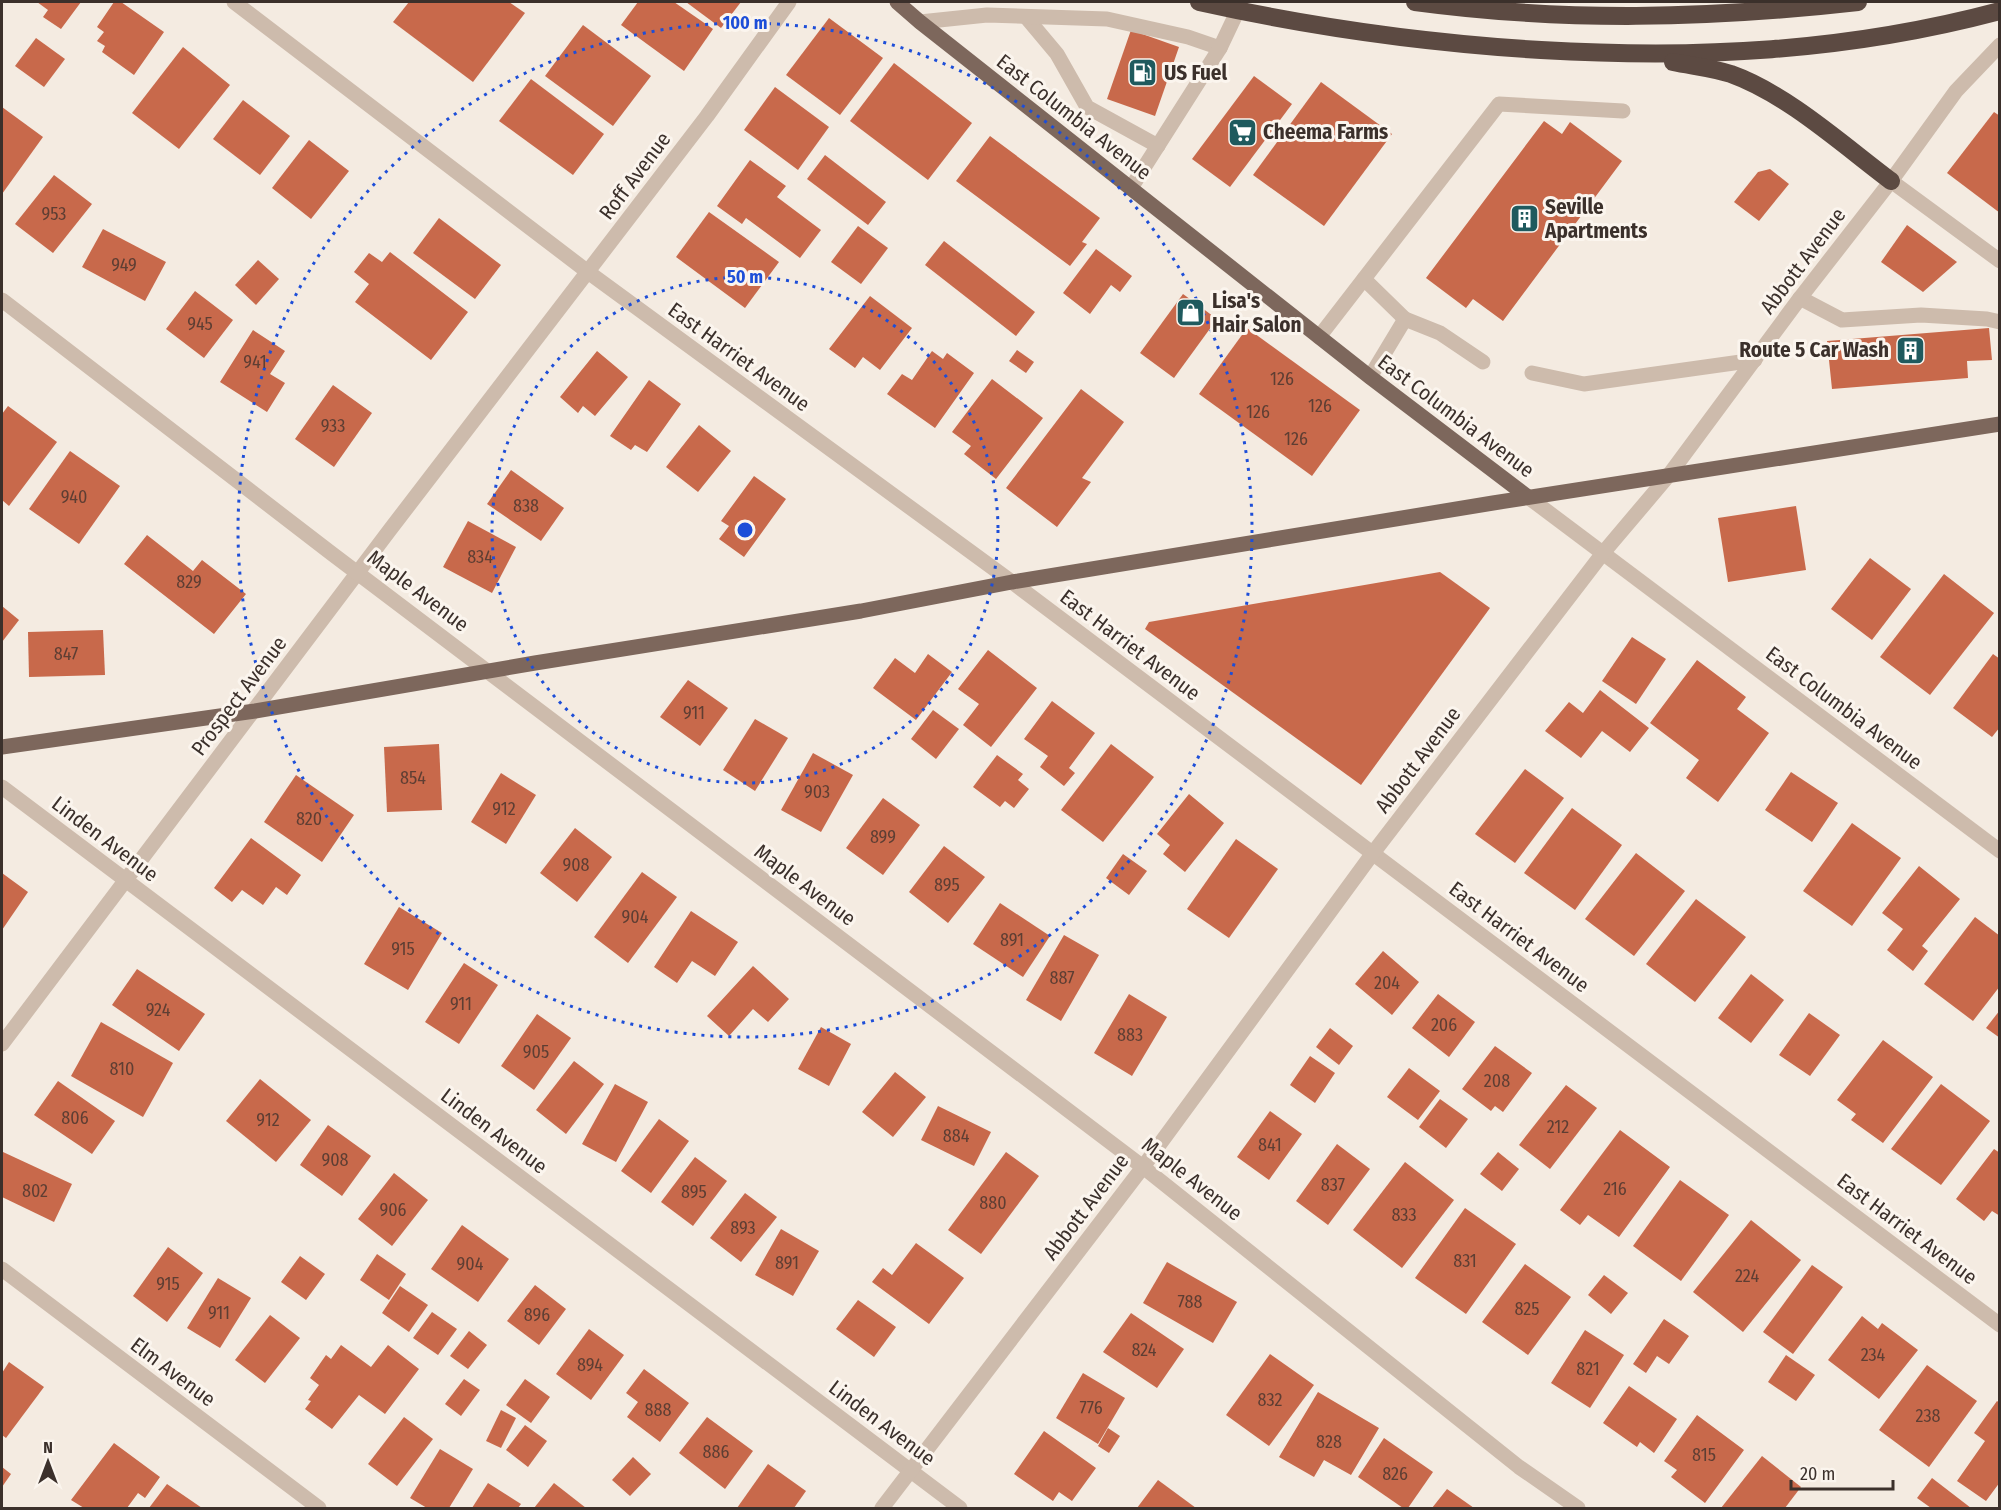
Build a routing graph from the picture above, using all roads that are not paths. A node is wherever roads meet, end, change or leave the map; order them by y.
1 (234, 2) edge
2 (789, 2) edge
3 (897, 2) edge
4 (1199, 2) edge
5 (1415, 2) edge
6 (1858, 2) edge
7 (1238, 10) junction
8 (2000, 11) edge
9 (1026, 16) junction
10 (920, 22) junction
11 (1999, 46) edge
12 (1220, 48) junction
13 (1618, 53) junction
14 (1623, 111) dead end
15 (1158, 147) junction
16 (1891, 181) junction
17 (1131, 188) junction
18 (2000, 261) edge
19 (588, 273) junction
20 (1364, 279) junction
21 (1800, 298) junction
22 (2, 300) edge
23 (1405, 319) junction
24 (2000, 322) edge
25 (1319, 337) junction
26 (1755, 360) junction
27 (1483, 362) dead end
28 (510, 372) joint
29 (1532, 373) dead end
30 (1370, 377) junction
31 (2000, 424) edge
32 (1669, 475) junction
33 (1528, 497) junction
34 (1603, 553) junction
35 (358, 572) junction
36 (1012, 582) junction
37 (488, 671) junction
38 (255, 711) junction
39 (2, 747) edge
40 (2, 787) edge
41 (2000, 851) edge
42 (1373, 853) junction
43 (126, 880) junction
44 (2, 1044) edge
45 (1143, 1167) junction
46 (2, 1269) edge
47 (2000, 1325) edge
48 (911, 1471) junction
49 (320, 1509) edge
50 (882, 1509) edge
51 (960, 1509) edge
52 (1578, 1509) edge

1 - 19 street, East Harriet Avenue
2 - 19 street, Roff Avenue
3 - 10 main road, East Columbia Avenue
4 - 7 highway
5 - 6 highway
7 - 12 street
7 - 13 highway
8 - 13 highway
9 - 10 street
9 - 12 street
9 - 15 street
10 - 17 main road, East Columbia Avenue
11 - 16 street, Abbott Avenue
12 - 15 street
13 - 16 highway
14 - 20 street
15 - 17 street
16 - 18 street
16 - 21 street, Abbott Avenue
17 - 25 main road, East Columbia Avenue
19 - 28 street, Roff Avenue
19 - 36 street, East Harriet Avenue
20 - 23 street
20 - 25 street
21 - 24 street
21 - 26 street, Abbott Avenue
22 - 35 street, Maple Avenue
23 - 27 street
23 - 30 street
25 - 30 main road, East Columbia Avenue
26 - 29 street
26 - 32 street, Abbott Avenue
28 - 35 street, Prospect Avenue
30 - 33 main road, East Columbia Avenue
31 - 32 main road
32 - 33 main road
32 - 34 street, Abbott Avenue
33 - 34 street, East Columbia Avenue
33 - 36 main road
34 - 41 street, East Columbia Avenue
34 - 42 street, Abbott Avenue
35 - 37 street, Maple Avenue
35 - 38 street, Prospect Avenue
36 - 37 main road
36 - 42 street, East Harriet Avenue
37 - 38 main road
37 - 45 street, Maple Avenue
38 - 39 main road
38 - 43 street, Prospect Avenue
40 - 43 street, Linden Avenue
42 - 45 street, Abbott Avenue
42 - 47 street, East Harriet Avenue
43 - 44 street, Prospect Avenue
43 - 48 street, Linden Avenue
45 - 48 street, Abbott Avenue
45 - 52 street, Maple Avenue
46 - 49 street, Elm Avenue
48 - 50 street, Abbott Avenue
48 - 51 street, Linden Avenue

